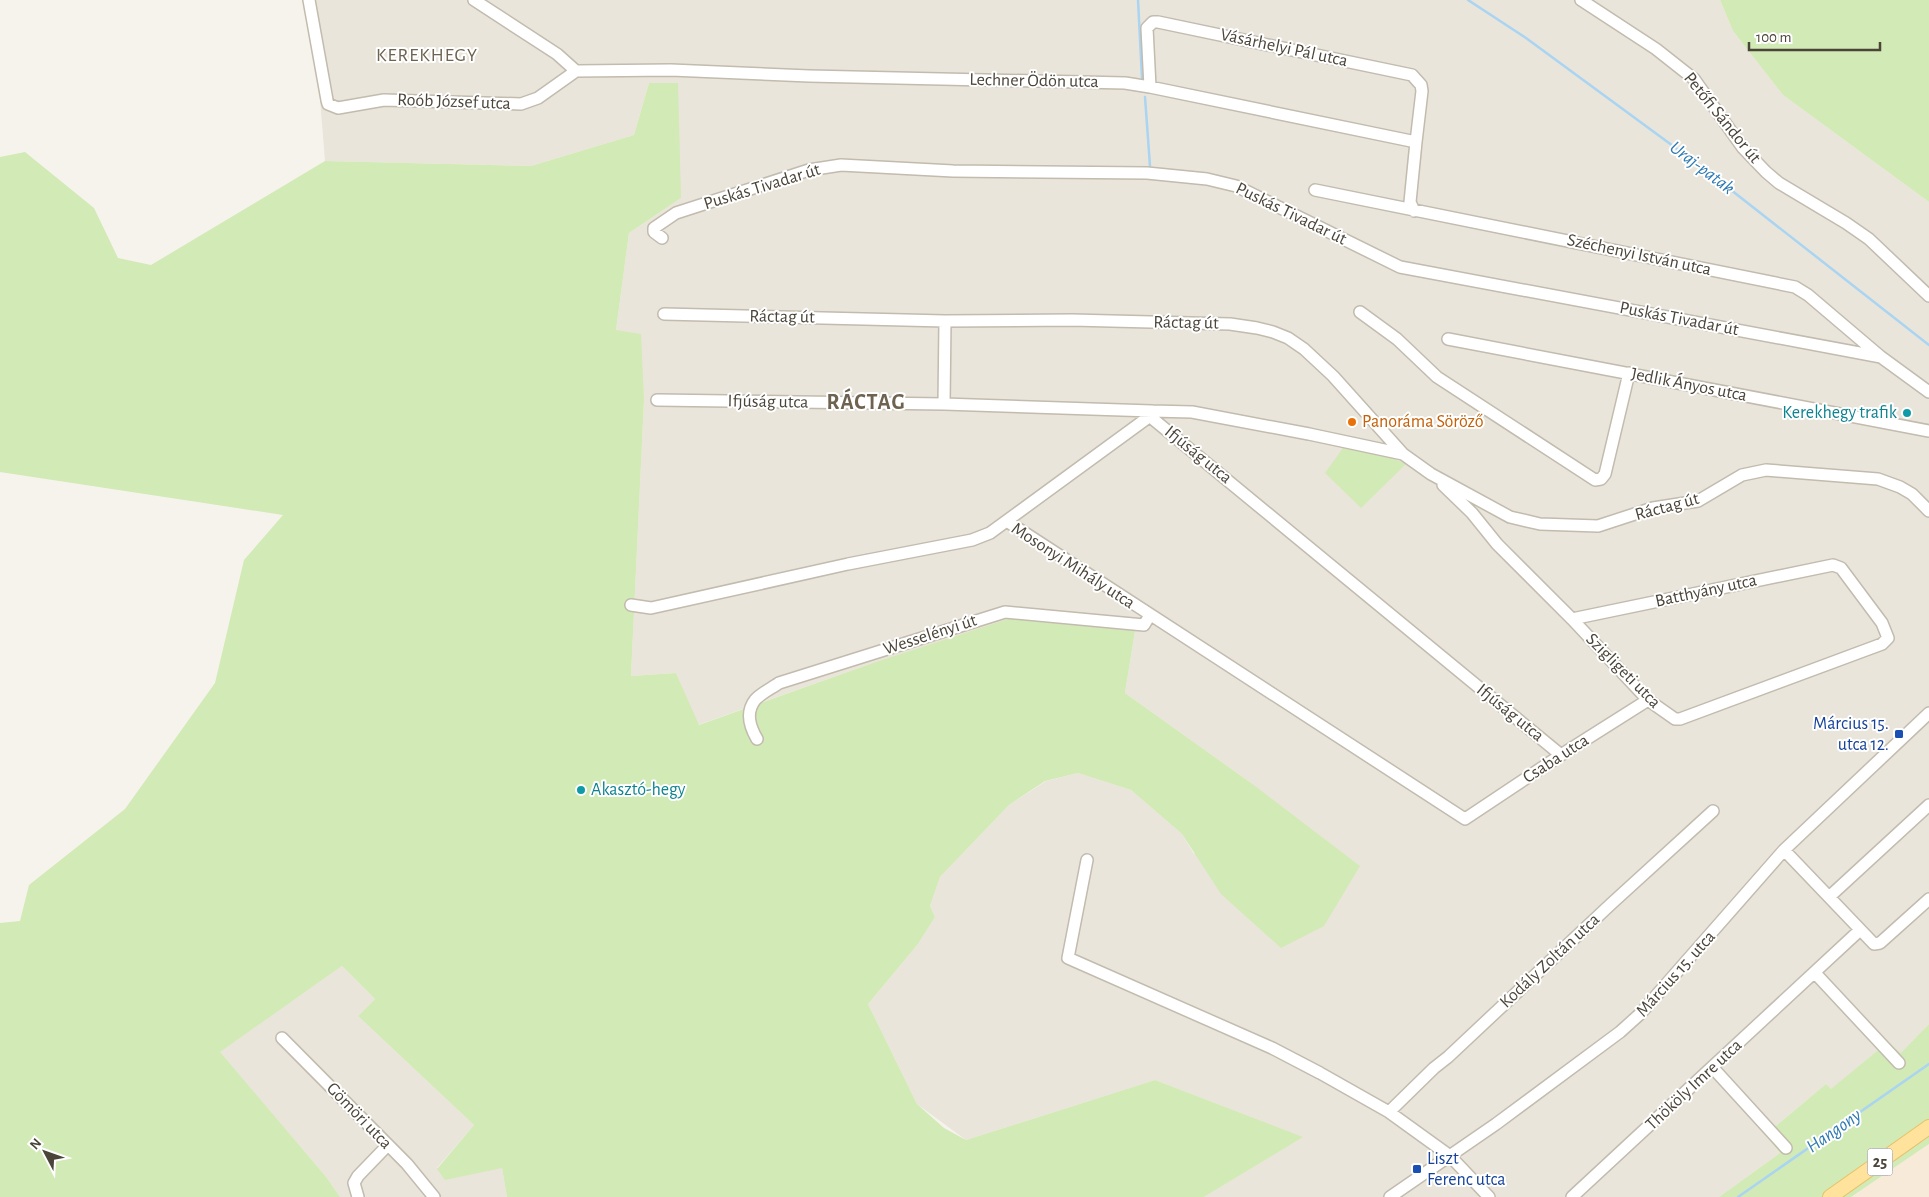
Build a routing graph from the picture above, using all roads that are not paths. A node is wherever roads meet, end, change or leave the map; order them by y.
1 (310, 0) edge
2 (474, 0) edge
3 (1581, 0) edge
4 (576, 70) junction
5 (1150, 87) junction
6 (1416, 142) junction
7 (1315, 190) dead end
8 (1414, 210) junction
9 (662, 238) dead end
10 (1929, 296) edge
11 (1360, 312) dead end
12 (664, 314) dead end
13 (945, 321) junction
14 (1448, 339) dead end
15 (1881, 356) junction
16 (1629, 373) junction
17 (1929, 392) edge
18 (657, 400) dead end
19 (944, 404) junction
20 (1152, 410) junction
21 (1929, 431) edge
22 (1403, 454) junction
23 (1431, 474) junction
24 (1929, 511) edge
25 (1008, 522) junction
26 (631, 605) dead end
27 (1150, 615) junction
28 (1572, 619) junction
29 (1888, 633) joint
30 (1648, 700) junction
31 (1929, 713) edge
32 (757, 739) dead end
33 (1562, 755) junction
34 (1929, 805) edge
35 (1713, 812) dead end
36 (1465, 819) joint
37 (1784, 850) junction
38 (1086, 860) dead end
39 (1829, 897) junction
40 (1929, 899) edge
41 (1860, 930) junction
42 (1815, 973) junction
43 (282, 1038) dead end
44 (1899, 1063) dead end
45 (1713, 1068) junction
46 (1389, 1112) junction
47 (1929, 1127) edge
48 (387, 1146) junction
49 (1786, 1148) dead end
50 (1450, 1156) junction
51 (1870, 1169) junction
52 (358, 1197) edge
53 (434, 1197) edge
54 (1390, 1197) edge
55 (1489, 1197) edge
56 (1572, 1197) edge
57 (1830, 1197) edge
58 (1838, 1197) edge

1 - 4 street, Roób József utca
2 - 4 street
3 - 10 street, Petőfi Sándor út
4 - 5 street, Lechner Ödön utca
5 - 6 street, Lechner Ödön utca
5 - 6 street, Vásárhelyi Pál utca
6 - 8 street
7 - 8 street, Széchenyi István utca
8 - 15 street, Széchenyi István utca
9 - 15 street, Puskás Tivadar út
11 - 16 street
12 - 13 street, Ráctag út
13 - 19 street
13 - 22 street, Ráctag út
14 - 16 street, Jedlik Ányos utca
15 - 17 street, Széchenyi István utca
16 - 21 street, Jedlik Ányos utca
18 - 19 street, Ifjúság utca
19 - 20 street, Ifjúság utca
20 - 22 street
20 - 25 street
20 - 33 street, Ifjúság utca
22 - 23 street
23 - 24 street, Ráctag út
23 - 28 street, Szigligeti utca
25 - 26 street, Mosonyi Mihály utca
25 - 27 street, Mosonyi Mihály utca
27 - 32 street, Wesselényi út
27 - 36 street, Mosonyi Mihály utca
28 - 29 street, Batthyány utca
28 - 30 street, Szigligeti utca
29 - 30 street, Szigligeti utca
30 - 33 street, Csaba utca
31 - 37 street, Március 15. utca
33 - 36 street, Csaba utca
34 - 39 street
35 - 46 street, Kodály Zoltán utca
37 - 39 street
37 - 50 street, Március 15. utca
38 - 46 street
39 - 41 street
40 - 41 street
41 - 42 street, Thököly Imre utca
42 - 44 street
42 - 45 street, Thököly Imre utca
43 - 48 street, Gömöri utca
45 - 49 street
45 - 56 street, Thököly Imre utca
46 - 50 street
47 - 51 main road, 25
48 - 52 street
48 - 53 street, Gömöri utca
50 - 54 street, Március 15. utca
50 - 55 street
51 - 57 main road, 25
51 - 58 street

